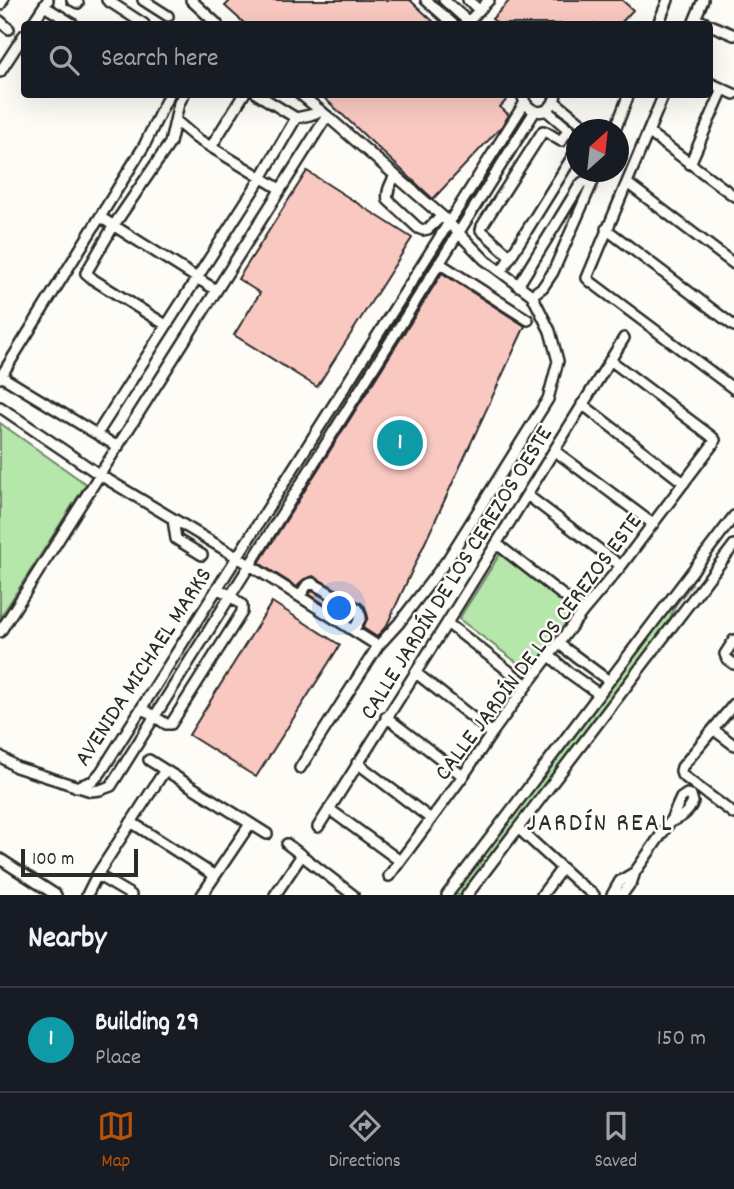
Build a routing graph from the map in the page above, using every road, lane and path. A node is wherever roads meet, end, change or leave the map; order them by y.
1 (3, 0) edge
2 (107, 0) edge
3 (143, 0) edge
4 (191, 0) edge
5 (426, 0) edge
6 (444, 0) edge
7 (468, 0) edge
8 (489, 0) edge
9 (667, 0) edge
10 (704, 0) edge
11 (46, 3) edge
12 (0, 5) edge
13 (479, 10) junction
14 (168, 16) dead end
15 (0, 21) edge
16 (34, 21) edge
17 (69, 21) edge
18 (139, 21) edge
19 (207, 21) edge
20 (450, 21) edge
21 (465, 21) edge
22 (470, 21) edge
23 (659, 21) edge
24 (695, 21) edge
25 (713, 28) edge
26 (9, 29) dead end
27 (734, 35) edge
28 (21, 40) edge
29 (0, 72) edge
30 (713, 85) edge
31 (723, 89) junction
32 (734, 94) edge
33 (167, 98) edge
34 (182, 98) edge
35 (242, 98) edge
36 (264, 98) edge
37 (305, 98) edge
38 (556, 98) edge
39 (627, 98) edge
40 (662, 98) edge
41 (523, 99) edge
42 (546, 110) junction
43 (535, 111) junction
44 (324, 113) junction
45 (296, 118) junction
46 (578, 119) edge
47 (619, 119) edge
48 (176, 121) junction
49 (566, 126) edge
50 (648, 132) junction
51 (566, 137) edge
52 (211, 147) junction
53 (691, 164) junction
54 (566, 167) edge
55 (395, 176) junction
56 (261, 178) junction
57 (593, 182) joint
58 (627, 183) junction
59 (471, 187) junction
60 (280, 189) junction
61 (482, 195) junction
62 (734, 196) edge
63 (100, 217) junction
64 (445, 220) junction
65 (114, 225) junction
66 (606, 229) junction
67 (458, 234) junction
68 (494, 243) junction
69 (511, 257) junction
70 (485, 260) junction
71 (439, 263) junction
72 (734, 264) edge
73 (501, 272) junction
74 (197, 278) junction
75 (518, 286) junction
76 (216, 290) junction
77 (532, 295) junction
78 (528, 320) dead end
79 (166, 325) junction
80 (734, 326) edge
81 (624, 338) dead end
82 (610, 360) junction
83 (1, 377) edge
84 (734, 389) edge
85 (583, 404) junction
86 (0, 407) edge
87 (97, 434) junction
88 (118, 447) junction
89 (555, 451) junction
90 (100, 475) junction
91 (684, 483) junction
92 (527, 495) junction
93 (734, 516) edge
94 (173, 519) junction
95 (653, 524) junction
96 (497, 544) junction
97 (734, 545) edge
98 (202, 555) dead end
99 (237, 557) junction
100 (250, 565) junction
101 (621, 566) junction
102 (692, 571) junction
103 (706, 582) junction
104 (217, 588) junction
105 (231, 596) junction
106 (300, 596) junction
107 (583, 611) junction
108 (447, 623) junction
109 (354, 630) junction
110 (0, 632) edge
111 (734, 640) edge
112 (559, 644) junction
113 (378, 646) junction
114 (550, 656) junction
115 (734, 664) edge
116 (592, 669) junction
117 (416, 673) junction
118 (608, 681) junction
119 (583, 683) junction
120 (527, 685) junction
121 (599, 694) junction
122 (734, 704) edge
123 (142, 708) junction
124 (154, 717) junction
125 (386, 717) junction
126 (714, 730) junction
127 (492, 733) junction
128 (734, 745) edge
129 (0, 756) edge
130 (149, 760) dead end
131 (357, 763) junction
132 (105, 766) junction
133 (300, 768) dead end
134 (165, 770) junction
135 (119, 772) junction
136 (463, 776) junction
137 (76, 786) junction
138 (329, 809) junction
139 (734, 814) edge
140 (431, 819) junction
141 (131, 822) junction
142 (670, 822) dead end
143 (250, 824) junction
144 (318, 827) dead end
145 (518, 828) junction
146 (267, 834) dead end
147 (287, 844) dead end
148 (302, 855) junction
149 (0, 859) edge
150 (400, 861) junction
151 (562, 868) junction
152 (635, 872) junction
153 (97, 875) junction
154 (215, 876) junction
155 (389, 876) dead end
156 (56, 895) edge
157 (87, 895) edge
158 (131, 895) edge
159 (202, 895) edge
160 (275, 895) edge
161 (353, 895) edge
162 (447, 895) edge
163 (467, 895) edge
164 (541, 895) edge
165 (594, 895) edge
166 (612, 895) edge
167 (622, 895) edge

1 - 12 street
2 - 18 street
3 - 14 street
4 - 19 street
5 - 20 street
6 - 21 street
7 - 13 street
8 - 13 street
9 - 23 street
10 - 24 street
11 - 16 street
11 - 17 street
13 - 22 street
15 - 26 street
25 - 27 street
28 - 29 street
30 - 31 street
31 - 32 street
31 - 53 street
33 - 63 street
34 - 48 street
35 - 52 street
36 - 45 street
37 - 44 street
38 - 42 street
38 - 46 street
39 - 47 street
40 - 50 street
41 - 43 street
41 - 59 street, AVENIDA MICHAEL MARKS
42 - 43 street
42 - 49 street
43 - 61 street, AVENIDA MICHAEL MARKS
44 - 45 street
44 - 55 street
44 - 60 street
45 - 56 street
48 - 52 street
48 - 65 street
50 - 53 street
50 - 58 street
51 - 68 street
52 - 56 street
53 - 62 street
54 - 69 street
55 - 64 street
55 - 64 street
56 - 60 street
56 - 74 street
57 - 75 street
57 - 77 street
58 - 66 street
58 - 72 street
59 - 61 street
59 - 64 street, AVENIDA MICHAEL MARKS
60 - 76 street
61 - 67 street, AVENIDA MICHAEL MARKS
63 - 65 street
63 - 83 street
64 - 67 street
64 - 99 street, AVENIDA MICHAEL MARKS
65 - 74 street
65 - 79 street
66 - 80 street
66 - 84 street
67 - 70 street
67 - 71 street, AVENIDA MICHAEL MARKS
68 - 69 street
68 - 70 street
69 - 73 street
70 - 73 street
71 - 78 street
71 - 100 street, AVENIDA MICHAEL MARKS
73 - 75 street
74 - 76 street
74 - 79 street
75 - 77 street
76 - 88 street
77 - 113 street
79 - 87 street
81 - 82 street, CALLE JARDÍN DE LOS CEREZOS OESTE
82 - 85 street, CALLE JARDÍN DE LOS CEREZOS OESTE
82 - 91 street, CALLE JARDÍN DE LOS CEREZOS ESTE
83 - 87 street
85 - 89 street, CALLE JARDÍN DE LOS CEREZOS OESTE
85 - 91 street
86 - 90 street
87 - 88 street
88 - 90 street
89 - 92 street, CALLE JARDÍN DE LOS CEREZOS OESTE
89 - 95 street
90 - 94 street
90 - 110 street
91 - 95 street, CALLE JARDÍN DE LOS CEREZOS ESTE
92 - 96 street, CALLE JARDÍN DE LOS CEREZOS OESTE
92 - 101 street
93 - 102 street
94 - 98 street
94 - 99 street
95 - 101 street, CALLE JARDÍN DE LOS CEREZOS ESTE
96 - 107 street
96 - 108 street, CALLE JARDÍN DE LOS CEREZOS OESTE
97 - 103 street
99 - 100 street
99 - 104 street, AVENIDA MICHAEL MARKS
100 - 105 street, AVENIDA MICHAEL MARKS
100 - 106 street
101 - 107 street, CALLE JARDÍN DE LOS CEREZOS ESTE
102 - 103 street
102 - 118 street
103 - 145 street
104 - 105 street
104 - 123 street, AVENIDA MICHAEL MARKS
105 - 124 street, AVENIDA MICHAEL MARKS
105 - 124 street
106 - 109 street
106 - 109 street
107 - 112 street, CALLE JARDÍN DE LOS CEREZOS ESTE
108 - 117 street, CALLE JARDÍN DE LOS CEREZOS OESTE
108 - 120 street
109 - 113 street
111 - 115 street
112 - 114 street, CALLE JARDÍN DE LOS CEREZOS ESTE
112 - 116 street
113 - 133 street
114 - 119 street
114 - 120 street, CALLE JARDÍN DE LOS CEREZOS ESTE
116 - 118 street
116 - 119 street
117 - 125 street, CALLE JARDÍN DE LOS CEREZOS OESTE
117 - 127 street
118 - 121 street
119 - 121 street
120 - 127 street, CALLE JARDÍN DE LOS CEREZOS ESTE
121 - 162 street
122 - 126 street
123 - 124 street
123 - 132 street, AVENIDA MICHAEL MARKS
124 - 135 street, AVENIDA MICHAEL MARKS
125 - 131 street, CALLE JARDÍN DE LOS CEREZOS OESTE
125 - 136 street
126 - 128 street
126 - 139 street
127 - 136 street, CALLE JARDÍN DE LOS CEREZOS ESTE
129 - 137 street
130 - 134 street
131 - 138 street, CALLE JARDÍN DE LOS CEREZOS OESTE
131 - 140 street
132 - 135 street
132 - 137 street, AVENIDA MICHAEL MARKS
134 - 141 street
134 - 143 street
135 - 137 street, AVENIDA MICHAEL MARKS
136 - 140 street, CALLE JARDÍN DE LOS CEREZOS ESTE
138 - 144 street, CALLE JARDÍN DE LOS CEREZOS OESTE
138 - 150 street
140 - 150 street, CALLE JARDÍN DE LOS CEREZOS ESTE
141 - 153 street
141 - 154 street
142 - 152 street
143 - 146 street
143 - 154 street
145 - 151 street
145 - 163 street
147 - 148 street
148 - 160 street
148 - 161 street
149 - 156 street
150 - 155 street, CALLE JARDÍN DE LOS CEREZOS ESTE
151 - 164 street
151 - 165 street
152 - 166 street
152 - 167 street
153 - 157 street
153 - 158 street
154 - 159 street

